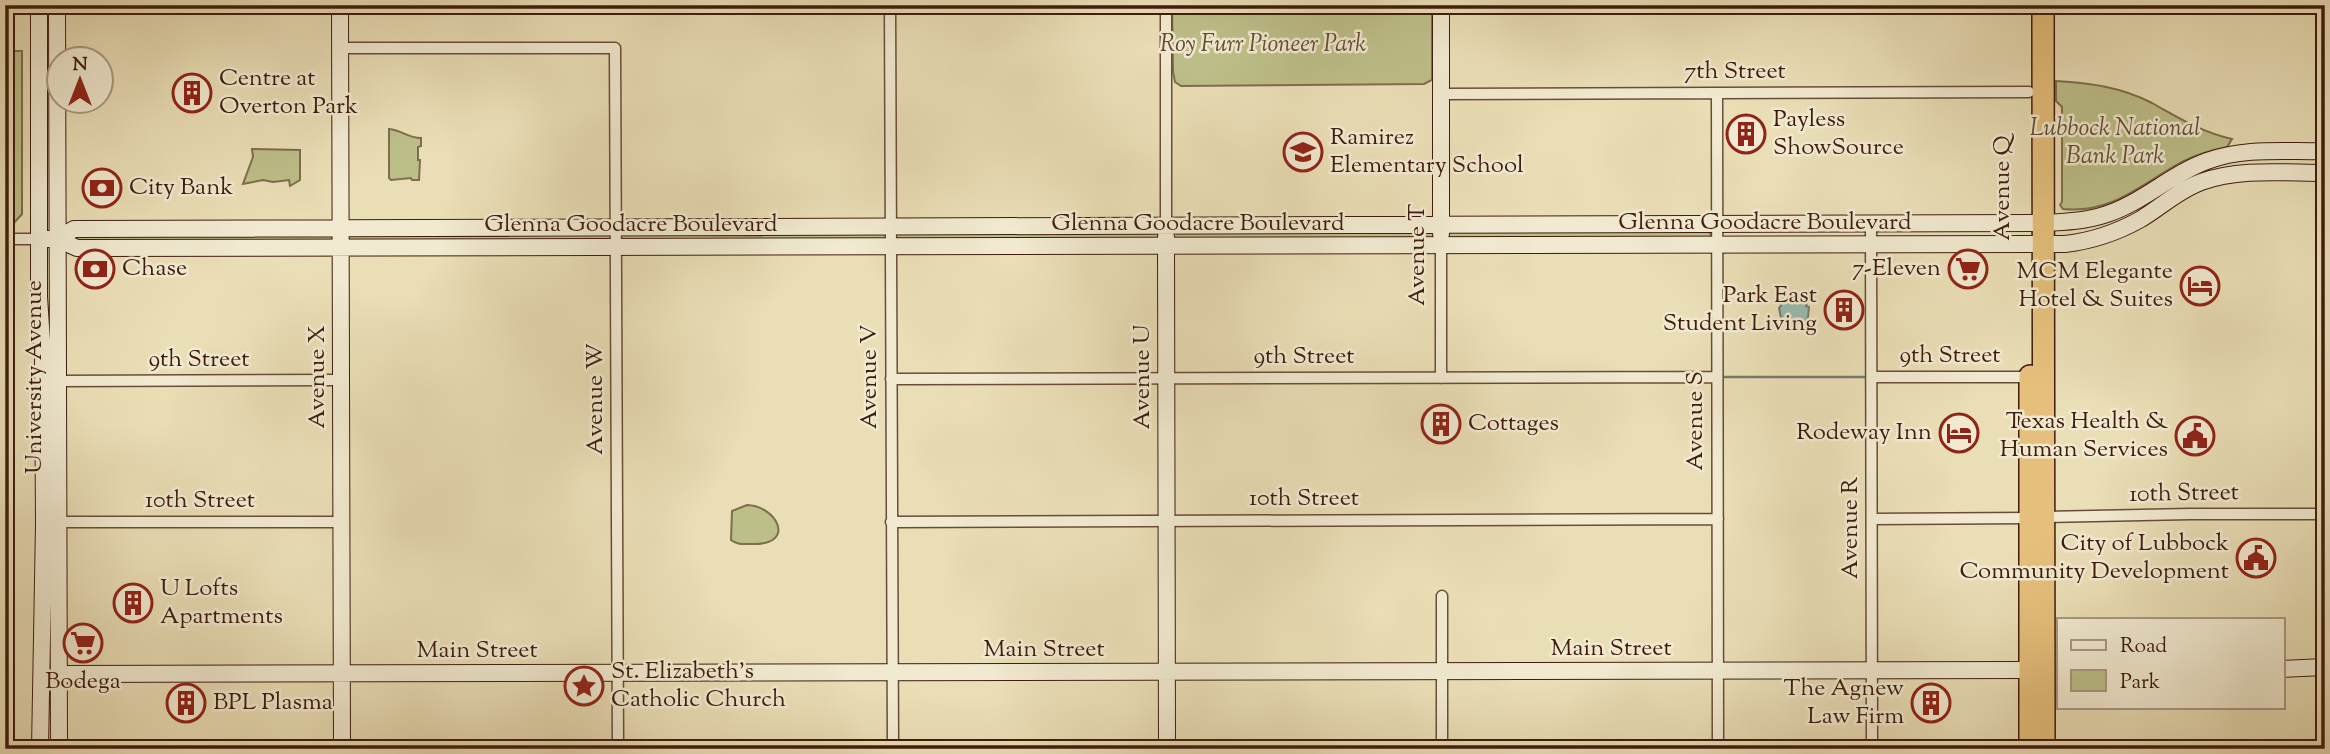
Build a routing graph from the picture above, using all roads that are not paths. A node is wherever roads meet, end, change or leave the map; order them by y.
1 (39, 5) edge
2 (57, 5) edge
3 (340, 5) edge
4 (890, 5) edge
5 (1166, 5) edge
6 (1441, 5) edge
7 (2029, 5) edge
8 (2043, 5) edge
9 (340, 48) junction
10 (2029, 92) junction
11 (1717, 93) junction
12 (1441, 94) junction
13 (2325, 151) edge
14 (2325, 173) edge
15 (1717, 223) junction
16 (1871, 223) junction
17 (2036, 223) junction
18 (1441, 224) junction
19 (1166, 225) junction
20 (891, 226) junction
21 (616, 227) junction
22 (340, 228) junction
23 (5, 239) edge
24 (39, 239) junction
25 (57, 239) junction
26 (2036, 244) junction
27 (1717, 246) junction
28 (1871, 246) junction
29 (616, 247) junction
30 (891, 247) junction
31 (1166, 247) junction
32 (1441, 247) junction
33 (340, 248) junction
34 (2030, 376) junction
35 (1717, 377) junction
36 (1872, 377) junction
37 (1166, 378) junction
38 (1441, 378) junction
39 (891, 379) junction
40 (341, 380) junction
41 (57, 381) junction
42 (2325, 514) edge
43 (2037, 517) junction
44 (1718, 519) junction
45 (1872, 519) junction
46 (1167, 521) junction
47 (58, 522) junction
48 (342, 522) junction
49 (891, 522) junction
50 (1442, 596) dead end
51 (2325, 667) edge
52 (2284, 669) edge
53 (2044, 670) edge
54 (1718, 671) junction
55 (1872, 671) junction
56 (1167, 672) junction
57 (1442, 672) junction
58 (892, 673) junction
59 (58, 674) junction
60 (342, 674) junction
61 (617, 674) junction
62 (40, 749) edge
63 (59, 749) edge
64 (342, 749) edge
65 (618, 749) edge
66 (893, 749) edge
67 (1167, 749) edge
68 (1442, 749) edge
69 (1718, 749) edge
70 (1872, 749) edge
71 (2030, 749) edge
72 (2044, 749) edge

1 - 24 street, University Avenue
2 - 25 street, University Avenue
3 - 9 street, Avenue X
4 - 20 street, Avenue V
5 - 19 street, Avenue U
6 - 12 street, Avenue T
7 - 10 highway, Avenue Q
8 - 17 highway, Avenue Q
9 - 21 street, Avenue W
9 - 22 street, Avenue X
10 - 11 street, 7th Street
10 - 17 highway, Avenue Q
11 - 12 street, 7th Street
11 - 15 street, Avenue S
12 - 18 street, Avenue T
13 - 17 street, Glenna Goodacre Boulevard
14 - 26 street, Glenna Goodacre Boulevard
15 - 16 street, Glenna Goodacre Boulevard
15 - 18 street, Glenna Goodacre Boulevard
15 - 27 street, Avenue S
16 - 17 street, Glenna Goodacre Boulevard
16 - 28 street, Avenue R
17 - 26 highway, Avenue Q
18 - 19 street, Glenna Goodacre Boulevard
18 - 32 street, Avenue T
19 - 20 street, Glenna Goodacre Boulevard
19 - 31 street, Avenue U
20 - 21 street, Glenna Goodacre Boulevard
20 - 30 street, Avenue V
21 - 22 street, Glenna Goodacre Boulevard
21 - 29 street, Avenue W
22 - 25 street, Glenna Goodacre Boulevard
22 - 33 street, Avenue X
23 - 24 street
24 - 25 street, Glenna Goodacre Boulevard
24 - 62 street, University Avenue
25 - 33 street, Glenna Goodacre Boulevard
25 - 41 street, University Avenue
26 - 28 street, Glenna Goodacre Boulevard
26 - 34 highway, Avenue Q
26 - 43 highway, Avenue Q
27 - 28 street, Glenna Goodacre Boulevard
27 - 32 street, Glenna Goodacre Boulevard
27 - 35 street, Avenue S
28 - 36 street, Avenue R
29 - 30 street, Glenna Goodacre Boulevard
29 - 33 street, Glenna Goodacre Boulevard
29 - 61 street, Avenue W
30 - 31 street, Glenna Goodacre Boulevard
30 - 39 street, Avenue V
31 - 32 street, Glenna Goodacre Boulevard
31 - 37 street, Avenue U
32 - 38 street, Avenue T
33 - 40 street, Avenue X
34 - 36 street, 9th Street
34 - 43 highway, Avenue Q
35 - 38 street, 9th Street
35 - 44 street, Avenue S
36 - 45 street, Avenue R
37 - 38 street, 9th Street
37 - 39 street, 9th Street
37 - 46 street, Avenue U
39 - 49 street, Avenue V
40 - 41 street, 9th Street
40 - 48 street, Avenue X
41 - 47 street, University Avenue
42 - 43 street, 10th Street
43 - 45 street, 10th Street
43 - 53 highway, Avenue Q
43 - 53 highway, Avenue Q
44 - 46 street, 10th Street
44 - 54 street, Avenue S
45 - 55 street, Avenue R
46 - 49 street, 10th Street
46 - 56 street, Avenue U
47 - 48 street, 10th Street
47 - 59 street, University Avenue
48 - 60 street, Avenue X
49 - 58 street, Avenue V
50 - 57 street
51 - 52 street
53 - 55 street, Main Street
53 - 71 highway, Avenue Q
53 - 72 highway, Avenue Q
54 - 55 street, Main Street
54 - 57 street, Main Street
54 - 69 street, Avenue S
55 - 70 street, Avenue R
56 - 57 street, Main Street
56 - 58 street, Main Street
56 - 67 street, Avenue U
57 - 68 street
58 - 61 street, Main Street
58 - 66 street, Avenue V
59 - 60 street, Main Street
59 - 63 street, University Avenue
60 - 61 street, Main Street
60 - 64 street, Avenue X
61 - 65 street, Avenue W

